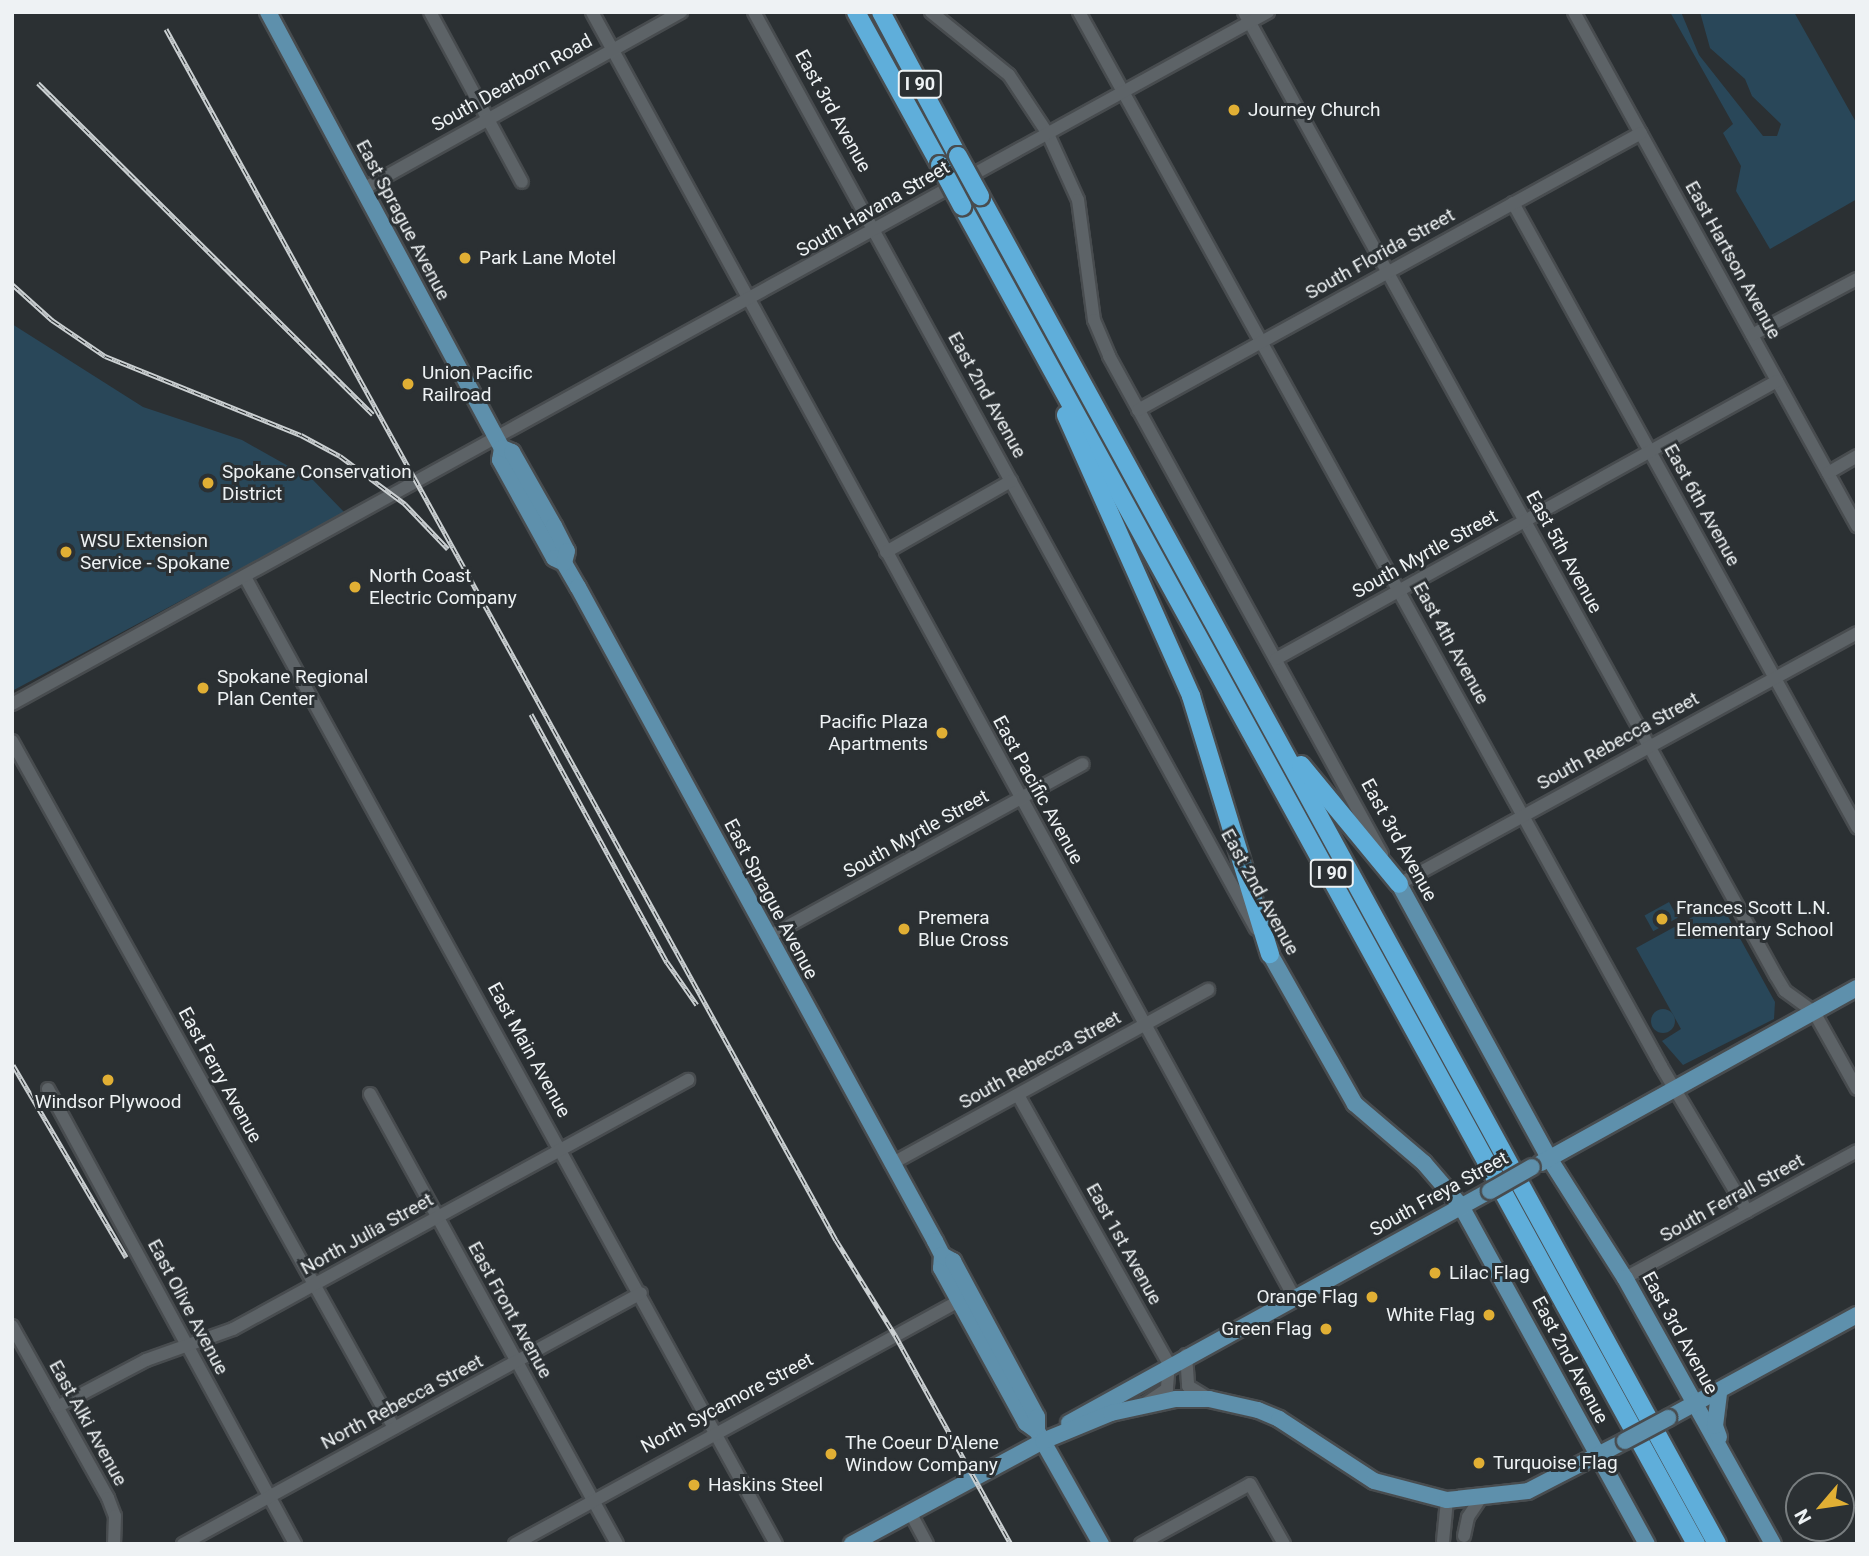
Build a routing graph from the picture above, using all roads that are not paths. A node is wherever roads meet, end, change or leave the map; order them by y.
1 (268, 12) edge
2 (430, 12) edge
3 (592, 12) edge
4 (681, 12) edge
5 (754, 12) edge
6 (856, 12) edge
7 (881, 12) edge
8 (931, 12) edge
9 (1079, 12) edge
10 (1268, 12) edge
11 (1574, 12) edge
12 (1247, 17) edge
13 (612, 50) junction
14 (1125, 91) junction
15 (487, 119) junction
16 (1641, 132) junction
17 (1048, 134) junction
18 (522, 182) dead end
19 (362, 189) junction
20 (1513, 203) junction
21 (873, 231) junction
22 (987, 251) junction
23 (1389, 271) junction
24 (1857, 279) edge
25 (748, 301) junction
26 (1752, 335) junction
27 (1262, 341) junction
28 (1777, 382) junction
29 (1138, 410) junction
30 (499, 443) junction
31 (1650, 450) junction
32 (1857, 456) edge
33 (1828, 473) junction
34 (1011, 481) junction
35 (1525, 521) junction
36 (1857, 526) edge
37 (886, 552) junction
38 (245, 577) junction
39 (1400, 590) junction
40 (1857, 633) edge
41 (1276, 659) junction
42 (1775, 677) junction
43 (12, 704) edge
44 (1273, 732) junction
45 (12, 741) edge
46 (1649, 746) junction
47 (1083, 764) dead end
48 (1021, 798) junction
49 (1524, 815) junction
50 (1857, 827) edge
51 (1399, 884) junction
52 (768, 937) junction
53 (1270, 954) junction
54 (1857, 988) edge
55 (1208, 990) dead end
56 (1814, 1012) junction
57 (1145, 1025) junction
58 (688, 1080) dead end
59 (1676, 1086) junction
60 (48, 1089) dead end
61 (1857, 1089) edge
62 (370, 1094) dead end
63 (1018, 1095) junction
64 (562, 1149) junction
65 (1857, 1151) edge
66 (1549, 1158) junction
67 (891, 1164) junction
68 (1461, 1206) junction
69 (1747, 1211) junction
70 (438, 1218) junction
71 (942, 1255) junction
72 (1625, 1278) junction
73 (315, 1285) junction
74 (640, 1293) junction
75 (1294, 1297) junction
76 (960, 1301) junction
77 (1857, 1315) edge
78 (12, 1326) edge
79 (187, 1346) junction
80 (1186, 1355) junction
81 (516, 1362) junction
82 (1169, 1364) junction
83 (1719, 1391) junction
84 (1209, 1399) junction
85 (1695, 1404) junction
86 (1143, 1405) junction
87 (57, 1407) junction
88 (394, 1428) junction
89 (715, 1432) junction
90 (1040, 1436) junction
91 (1598, 1456) junction
92 (1726, 1459) junction
93 (269, 1496) junction
94 (592, 1498) junction
95 (1480, 1499) junction
96 (1447, 1500) junction
97 (909, 1512) junction
98 (1466, 1540) edge
99 (1440, 1542) edge
100 (114, 1544) edge
101 (183, 1544) edge
102 (295, 1544) edge
103 (515, 1544) edge
104 (617, 1544) edge
105 (776, 1544) edge
106 (852, 1544) edge
107 (927, 1544) edge
108 (1101, 1544) edge
109 (1141, 1544) edge
110 (1284, 1544) edge
111 (1647, 1544) edge
112 (1696, 1544) edge
113 (1717, 1544) edge
114 (1773, 1544) edge

1 - 19 main road, East Sprague Avenue
2 - 15 street
3 - 13 street
4 - 13 street, South Dearborn Road
5 - 21 street, East 3rd Avenue
6 - 22 highway, I 90, bridge
7 - 44 highway, I 90, bridge
8 - 17 street
9 - 14 street
10 - 12 street, South Havana Street
11 - 16 street, East Hartson Avenue
12 - 14 street, South Havana Street
12 - 23 street, East 5th Avenue
13 - 15 street, South Dearborn Road
13 - 25 street
14 - 17 street, South Havana Street
14 - 27 street, East 4th Avenue
15 - 18 street
15 - 19 street, South Dearborn Road
16 - 20 street, South Florida Street
16 - 26 street, East Hartson Avenue
17 - 21 street, South Havana Street
17 - 29 street, East 3rd Avenue
19 - 30 main road, East Sprague Avenue
20 - 23 street, South Florida Street
20 - 31 street, East 6th Avenue
21 - 25 street, South Havana Street
21 - 34 street, East 2nd Avenue
22 - 53 highway
22 - 112 highway, I 90
23 - 27 street, South Florida Street
23 - 35 street, East 5th Avenue
24 - 26 street
25 - 30 street, South Havana Street
25 - 37 street, East Pacific Avenue
26 - 28 street, East Hartson Avenue
27 - 29 street, South Florida Street
27 - 39 street, East 4th Avenue
28 - 31 street, South Myrtle Street
28 - 33 street, East Hartson Avenue
29 - 41 street, East 3rd Avenue
30 - 38 street, South Havana Street
30 - 52 main road, East Sprague Avenue
31 - 35 street, South Myrtle Street
31 - 42 street, East 6th Avenue
32 - 33 street
33 - 36 street, East Hartson Avenue
34 - 37 street
34 - 53 street, East 2nd Avenue
35 - 39 street, South Myrtle Street
35 - 46 street, East 5th Avenue
37 - 48 street, East Pacific Avenue
38 - 43 street, South Havana Street
38 - 64 street, East Main Avenue
39 - 41 street, South Myrtle Street
39 - 49 street, East 4th Avenue
40 - 42 street, South Rebecca Street
41 - 51 street, East 3rd Avenue
42 - 46 street, South Rebecca Street
42 - 50 street, East 6th Avenue
44 - 51 highway
44 - 113 highway, I 90
45 - 73 street, East Ferry Avenue
46 - 49 street, South Rebecca Street
46 - 56 street, East 5th Avenue
47 - 48 street, South Myrtle Street
48 - 52 street, South Myrtle Street
48 - 57 street, East Pacific Avenue
49 - 51 street, South Rebecca Street
49 - 59 street, East 4th Avenue
51 - 66 main road, East 3rd Avenue
52 - 67 main road, East Sprague Avenue
53 - 68 main road, East 2nd Avenue
54 - 56 main road, South Freya Street
55 - 57 street, South Rebecca Street
56 - 59 main road, South Freya Street
56 - 61 street, East 5th Avenue
57 - 63 street, South Rebecca Street
57 - 75 street, East Pacific Avenue
58 - 64 street, North Julia Street
59 - 66 main road, South Freya Street
59 - 69 street, East 4th Avenue
60 - 79 street, East Olive Avenue
62 - 70 street, East Front Avenue
63 - 67 street, South Rebecca Street
63 - 82 street, East 1st Avenue
64 - 70 street, North Julia Street
64 - 74 street, East Main Avenue
65 - 69 street, South Ferrall Street
66 - 68 main road, South Freya Street, bridge
66 - 72 main road, East 3rd Avenue
67 - 71 main road, East Sprague Avenue
68 - 75 main road, South Freya Street
68 - 91 main road, East 2nd Avenue
69 - 72 street, South Ferrall Street
70 - 73 street, North Julia Street
70 - 81 street, East Front Avenue
71 - 76 main road, East Sprague Avenue
71 - 90 main road, East Sprague Avenue
72 - 85 main road, East 3rd Avenue
73 - 79 street, North Julia Street
73 - 88 street, East Ferry Avenue
74 - 81 street, North Rebecca Street
74 - 89 street, East Main Avenue
75 - 80 main road, South Freya Street
76 - 89 street, North Sycamore Street
76 - 90 main road, East Sprague Avenue
77 - 83 main road
78 - 87 street, East Alki Avenue
79 - 87 street, North Julia Street
79 - 93 street, East Olive Avenue
80 - 82 main road, South Freya Street
80 - 84 street
81 - 88 street, North Rebecca Street
81 - 94 street, East Front Avenue
82 - 86 street
82 - 90 main road, South Freya Street
83 - 85 main road
83 - 92 main road
84 - 86 main road
84 - 96 main road
85 - 91 main road, bridge
85 - 92 main road, East 3rd Avenue
86 - 90 main road
87 - 100 street, East Alki Avenue
88 - 93 street, North Rebecca Street
89 - 94 street, North Sycamore Street
89 - 105 street, East Main Avenue
90 - 97 main road
90 - 108 main road, East Sprague Avenue
91 - 95 main road
91 - 111 main road, East 2nd Avenue
92 - 114 main road, East 3rd Avenue
93 - 101 street, North Rebecca Street
93 - 102 street, East Olive Avenue
94 - 103 street, North Sycamore Street
94 - 104 street, East Front Avenue
95 - 96 main road
95 - 98 street
96 - 99 street
97 - 106 main road
97 - 107 street
98 - 99 street
109 - 110 street

